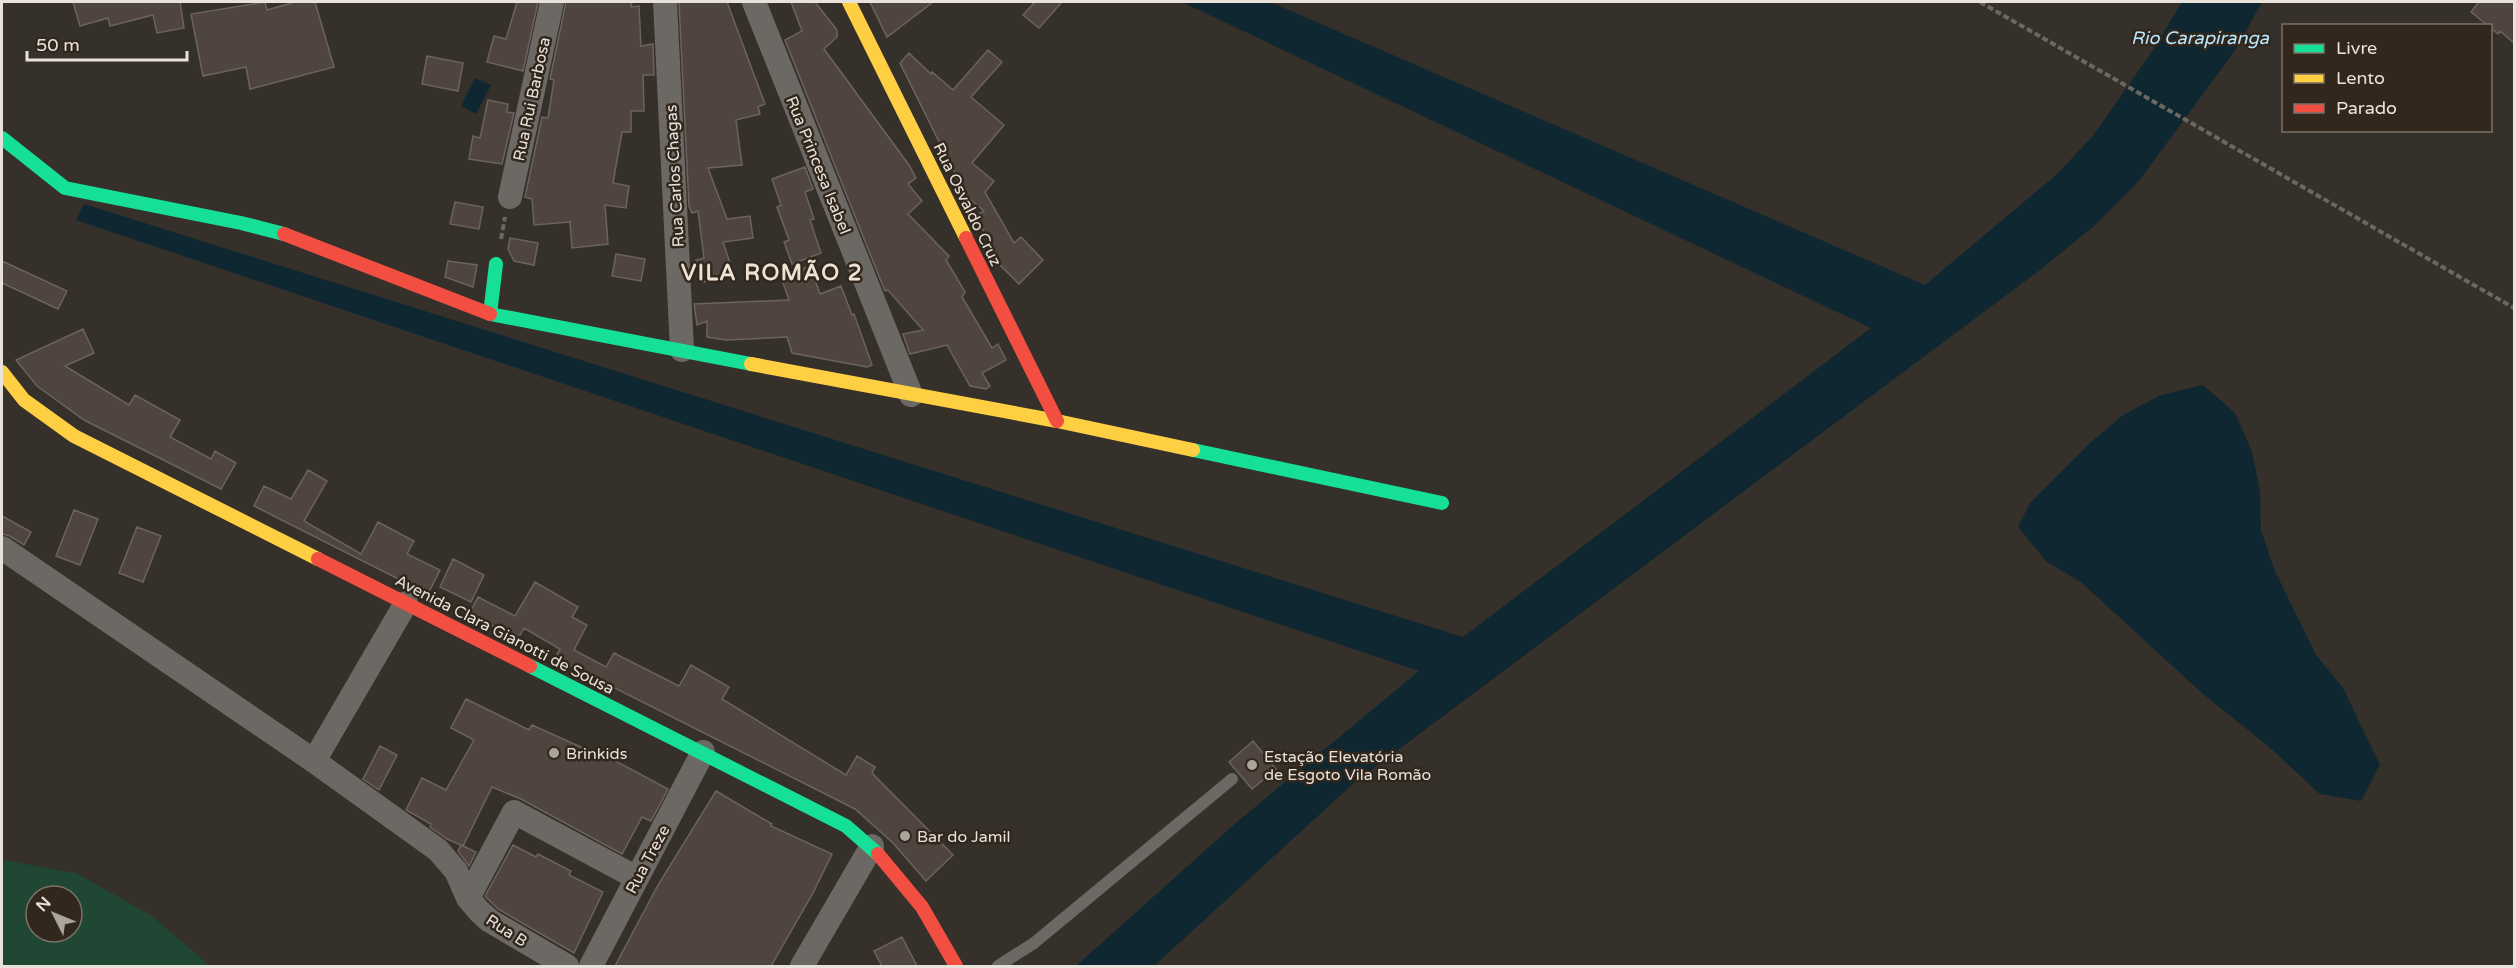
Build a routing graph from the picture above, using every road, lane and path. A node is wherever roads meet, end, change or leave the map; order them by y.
1 (552, 2) edge
2 (665, 2) edge
3 (754, 2) edge
4 (849, 2) edge
5 (1980, 2) edge
6 (2, 138) edge
7 (510, 197) joint
8 (496, 264) joint
9 (2514, 308) edge
10 (490, 314) junction
11 (682, 350) junction
12 (2, 373) edge
13 (911, 395) junction
14 (1057, 421) junction
15 (1442, 503) dead end
16 (2, 548) edge
17 (406, 603) junction
18 (703, 752) junction
19 (314, 761) junction
20 (1232, 778) dead end
21 (872, 846) junction
22 (637, 878) junction
23 (474, 904) junction
24 (567, 966) edge
25 (591, 966) edge
26 (802, 966) edge
27 (956, 966) edge
28 (998, 966) edge

1 - 7 street, Rua Rui Barbosa
2 - 11 street, Rua Carlos Chagas
3 - 13 street, Rua Princesa Isabel
4 - 14 street, Rua Osvaldo Cruz
5 - 9 path
6 - 10 street
7 - 8 path
8 - 10 street
10 - 11 street
11 - 13 street
12 - 17 street, Avenida Clara Gianotti de Sousa
13 - 14 street
14 - 15 street
16 - 19 street
17 - 18 street, Avenida Clara Gianotti de Sousa
17 - 19 street
18 - 21 street, Avenida Clara Gianotti de Sousa
18 - 22 street, Rua Treze
19 - 23 street
20 - 28 lane
21 - 26 street
21 - 27 street, Avenida Clara Gianotti de Sousa
22 - 23 street
22 - 25 street, Rua Treze
23 - 24 street, Rua B

